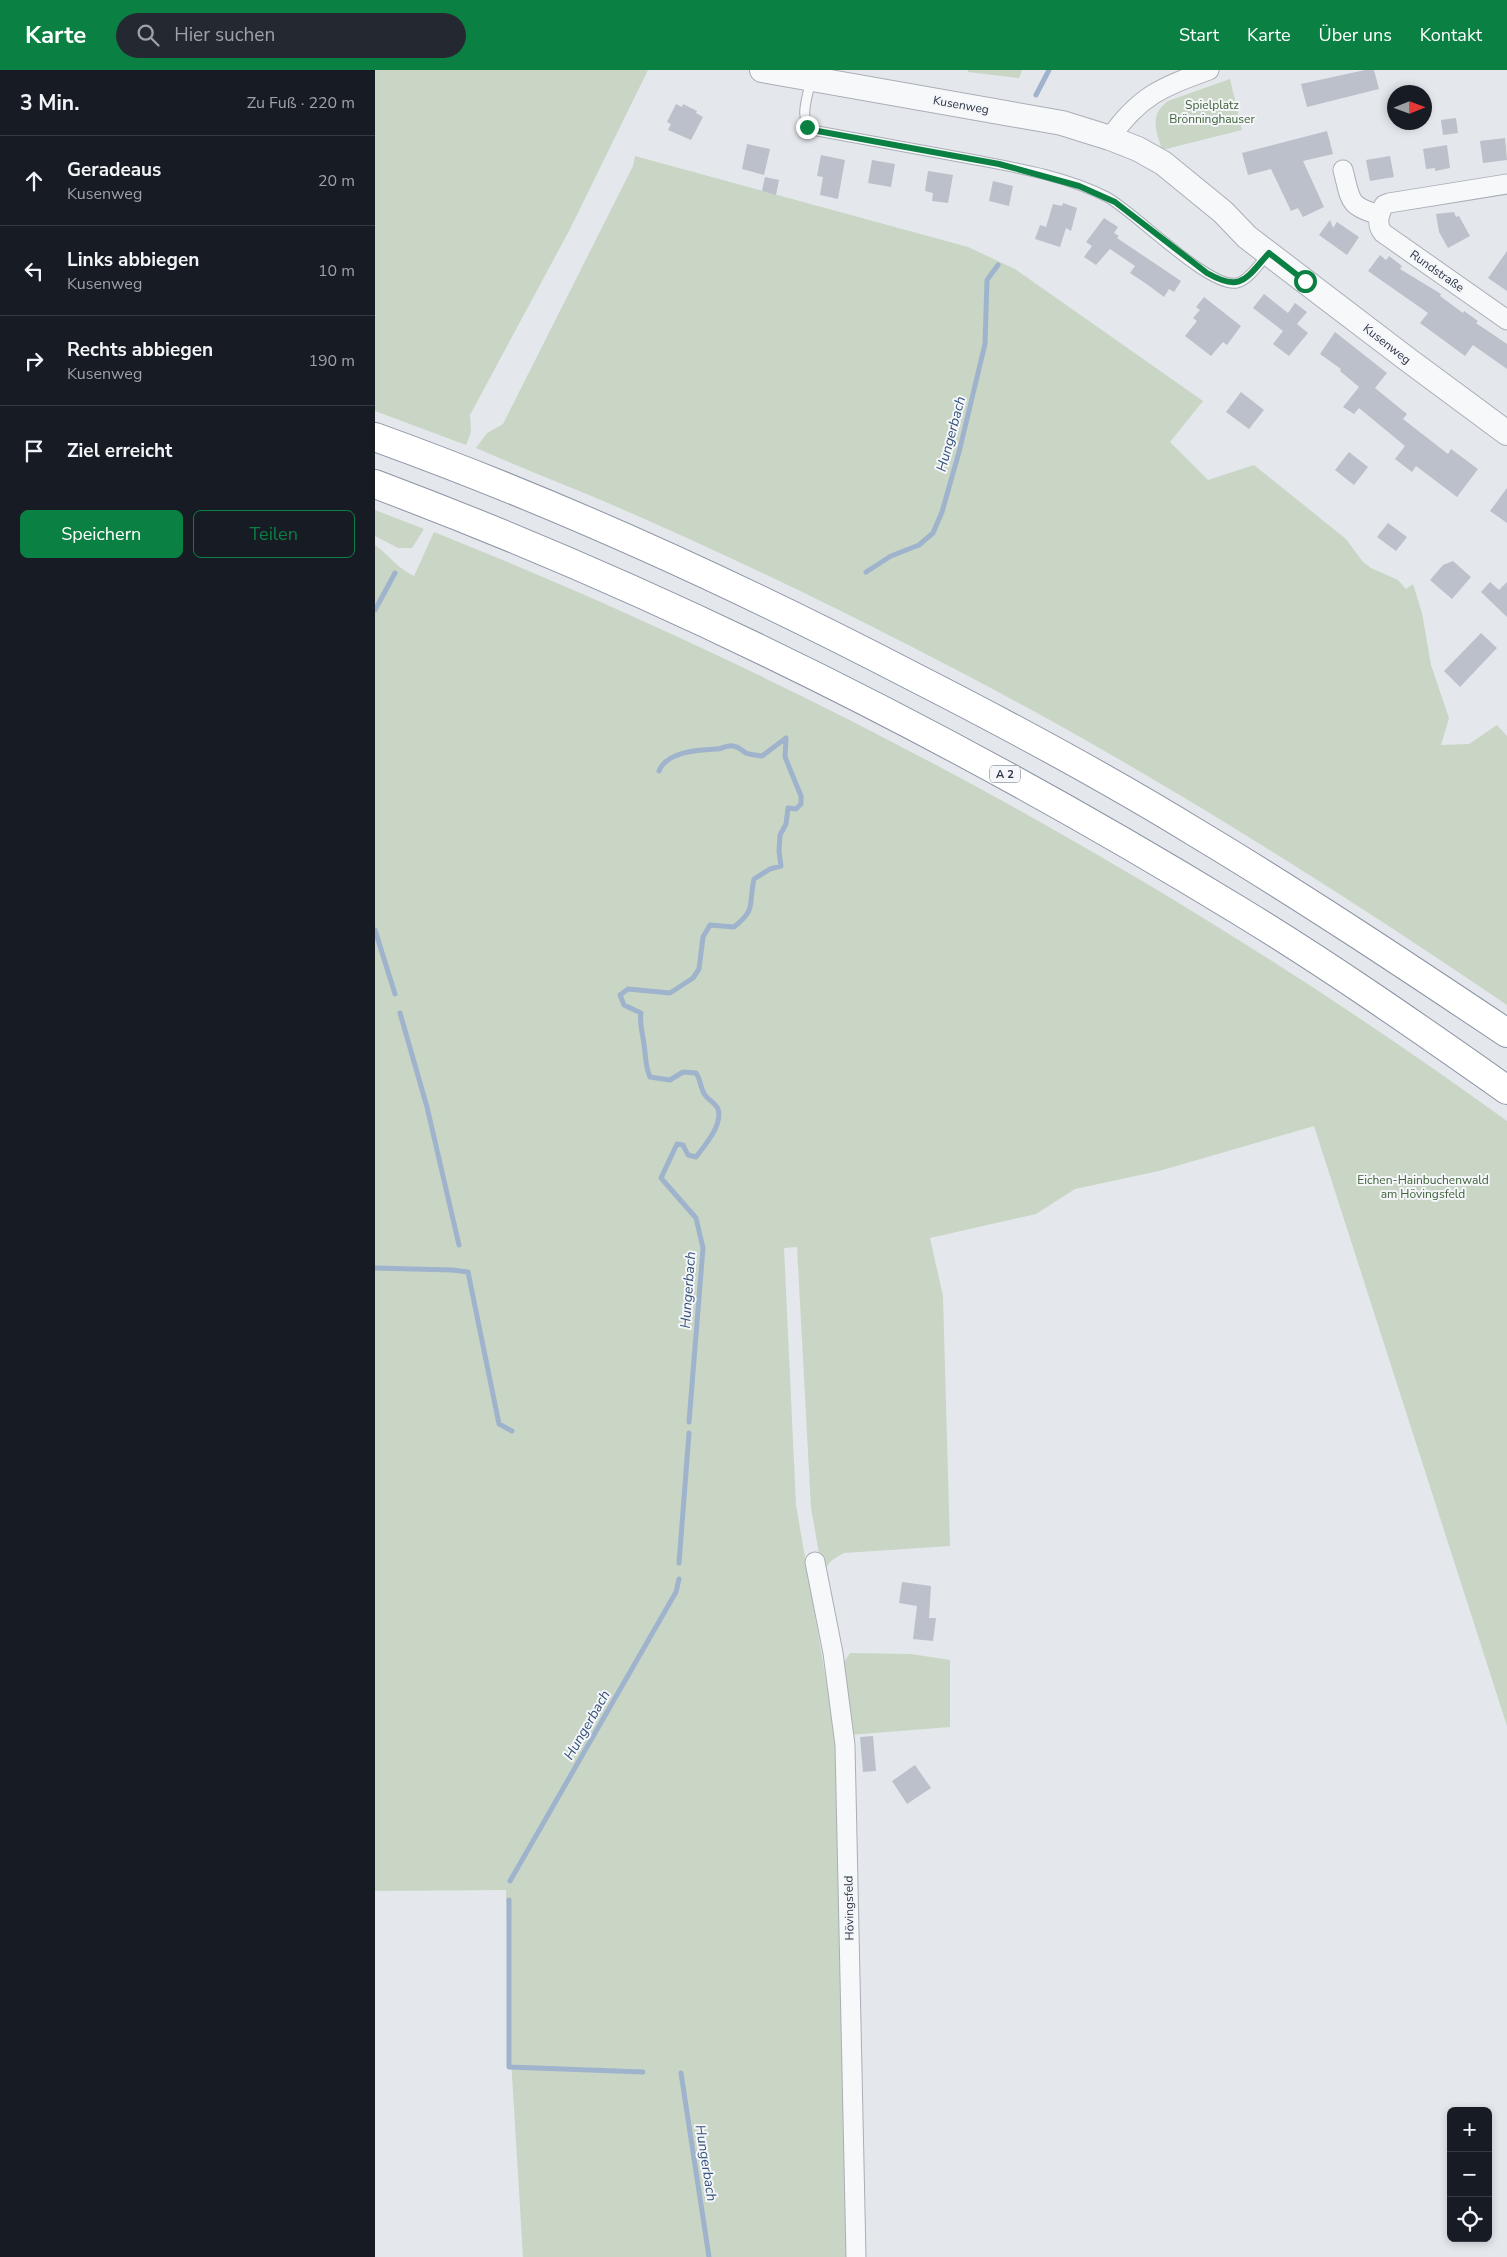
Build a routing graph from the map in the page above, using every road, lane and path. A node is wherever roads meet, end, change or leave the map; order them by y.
1 (762, 70) edge
2 (1209, 70) edge
3 (811, 80) junction
4 (1110, 138) junction
5 (1343, 170) dead end
6 (1507, 184) edge
7 (1379, 214) junction
8 (1269, 253) junction
9 (1507, 320) edge
10 (1507, 433) edge
11 (375, 437) edge
12 (375, 484) edge
13 (1507, 1033) edge
14 (1507, 1090) edge
15 (815, 1562) dead end
16 (857, 2257) edge

1 - 3 street, Kusenweg
2 - 4 street
3 - 4 street, Kusenweg
3 - 8 lane
4 - 8 street, Kusenweg
5 - 7 street
6 - 7 street
7 - 9 street, Rundstraße
8 - 10 street, Kusenweg
11 - 13 highway
12 - 14 highway, A 2
15 - 16 street, Hövingsfeld

